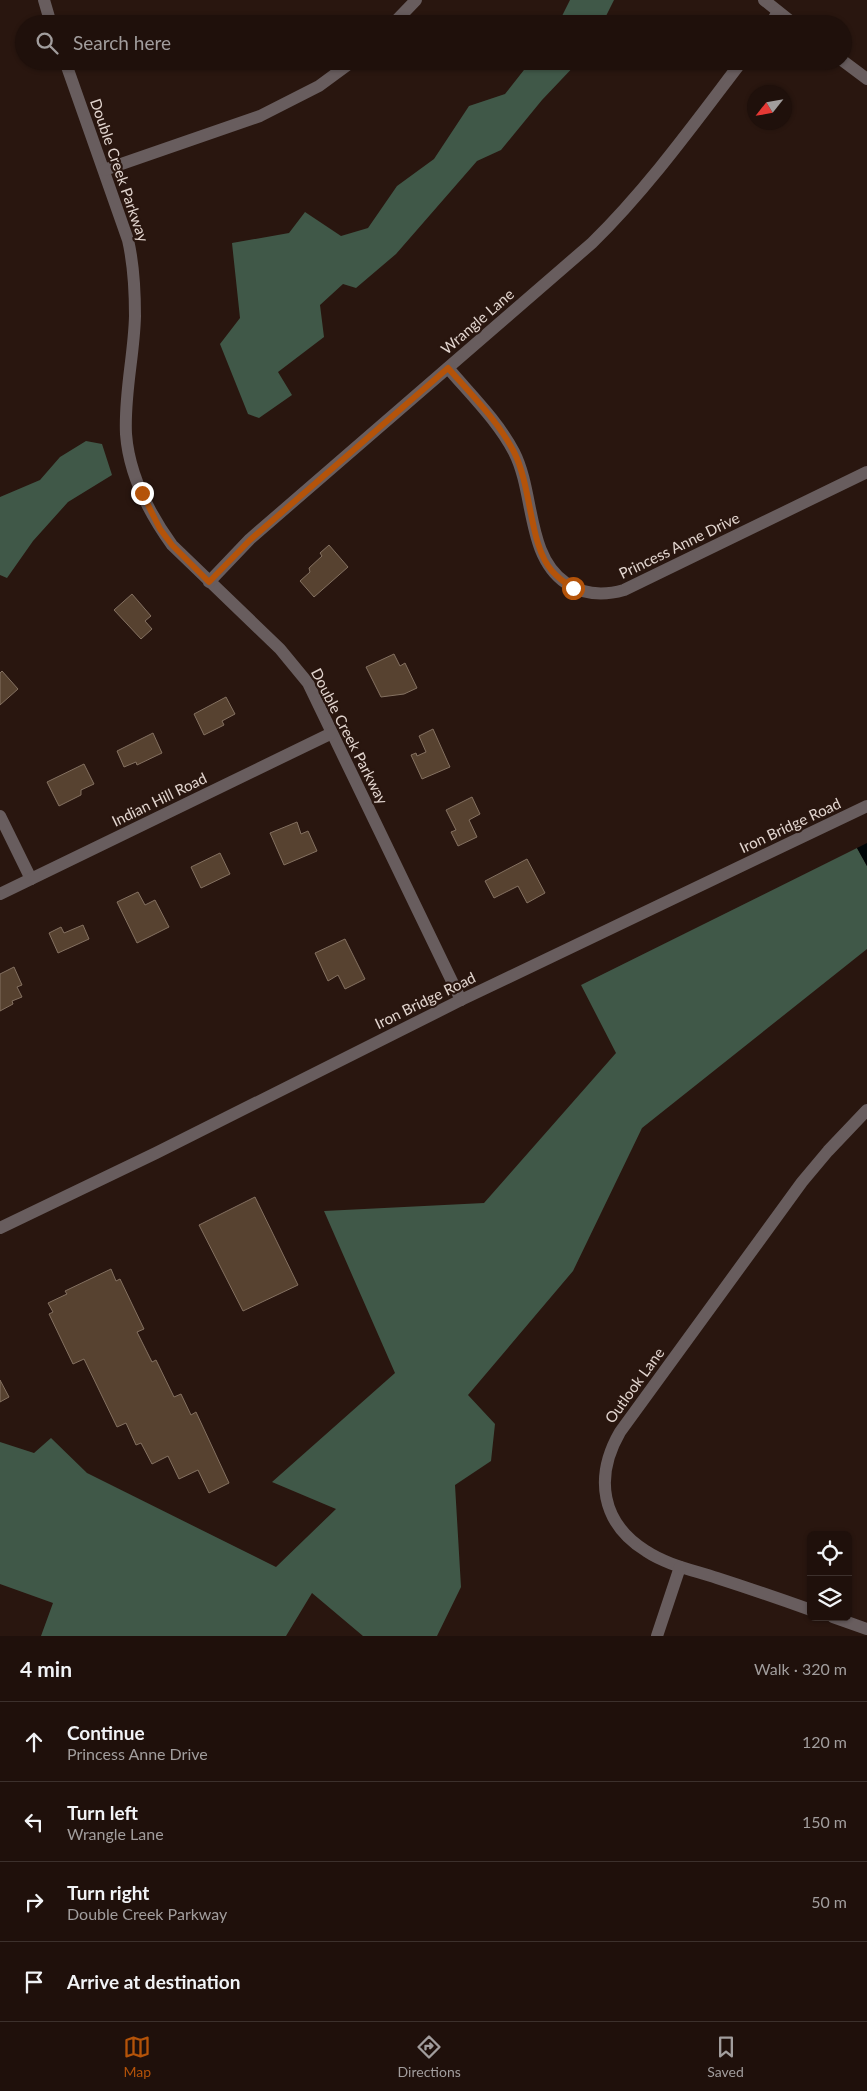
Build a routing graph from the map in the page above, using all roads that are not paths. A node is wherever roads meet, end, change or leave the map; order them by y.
1 (44, 0) edge
2 (416, 0) edge
3 (764, 0) edge
4 (778, 12) junction
5 (48, 15) edge
6 (402, 15) edge
7 (776, 15) edge
8 (782, 15) edge
9 (852, 68) edge
10 (68, 70) edge
11 (341, 70) edge
12 (735, 70) edge
13 (867, 79) edge
14 (104, 170) junction
15 (448, 368) junction
16 (867, 472) edge
17 (209, 582) junction
18 (332, 733) junction
19 (867, 806) edge
20 (0, 816) edge
21 (31, 879) junction
22 (0, 894) edge
23 (461, 1000) junction
24 (867, 1110) edge
25 (0, 1228) edge
26 (680, 1567) junction
27 (807, 1609) edge
28 (844, 1621) edge
29 (867, 1629) edge
30 (657, 1636) edge

1 - 5 street
2 - 6 street
3 - 4 street
4 - 7 street
4 - 8 street
9 - 13 street
10 - 14 street, Double Creek Parkway
11 - 14 street
12 - 15 street, Wrangle Lane
14 - 17 street, Double Creek Parkway
15 - 16 street, Princess Anne Drive
15 - 17 street, Wrangle Lane
17 - 18 street, Double Creek Parkway
18 - 21 street, Indian Hill Road
18 - 23 street, Double Creek Parkway
19 - 23 street, Iron Bridge Road
20 - 21 street
21 - 22 street, Indian Hill Road
23 - 25 street, Iron Bridge Road
24 - 26 street, Outlook Lane
26 - 27 street, Outlook Lane
26 - 30 street
28 - 29 street

